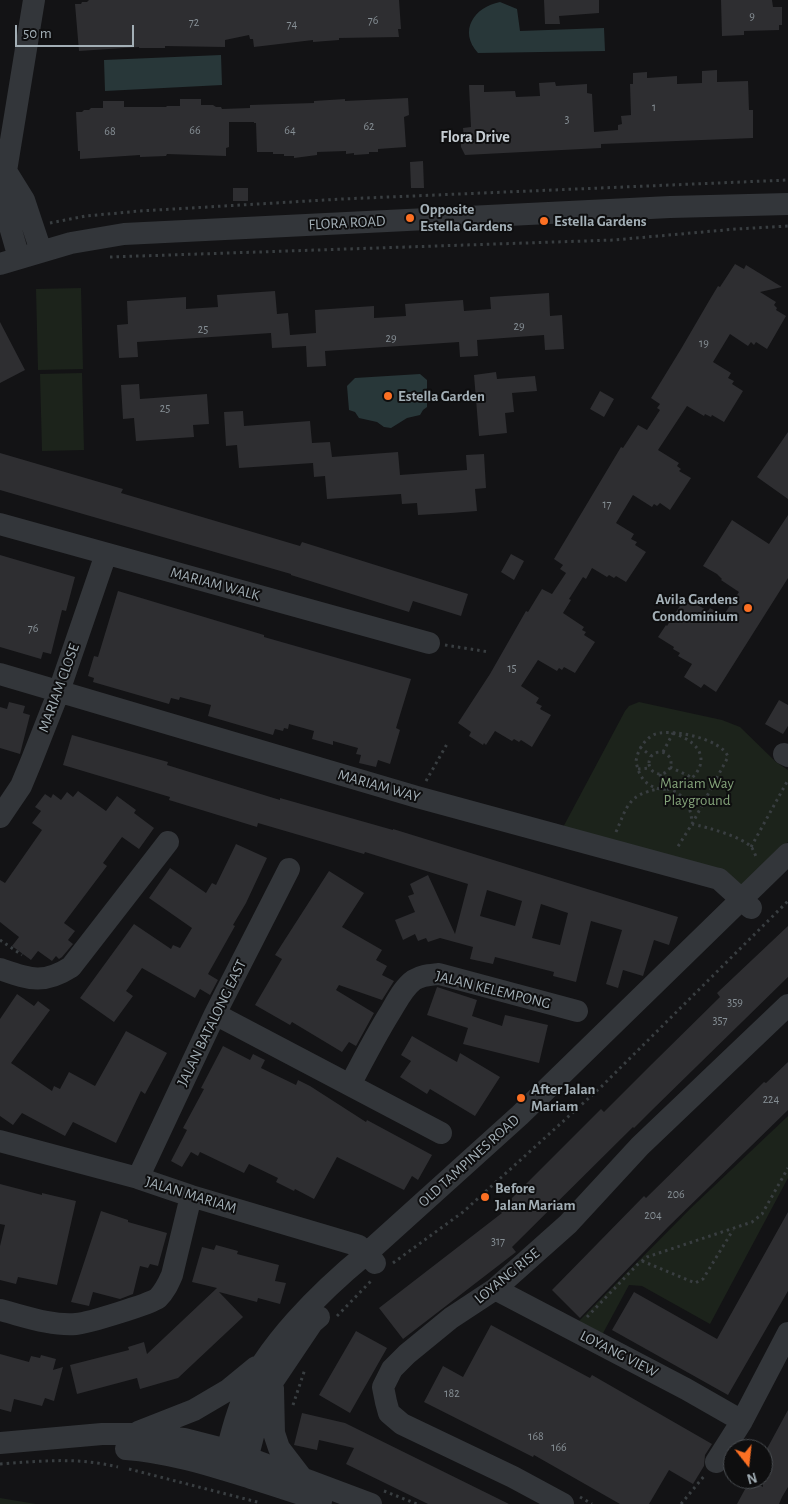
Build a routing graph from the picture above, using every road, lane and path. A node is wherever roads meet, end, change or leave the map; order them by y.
1 (34, 0) edge
2 (6, 171) junction
3 (788, 180) edge
4 (788, 204) edge
5 (788, 226) edge
6 (34, 228) junction
7 (41, 251) junction
8 (108, 257) dead end
9 (10, 261) edge
10 (0, 524) edge
11 (106, 554) junction
12 (429, 643) joint
13 (489, 652) dead end
14 (0, 674) edge
15 (59, 691) junction
16 (673, 733) junction
17 (447, 744) dead end
18 (640, 747) junction
19 (663, 752) junction
20 (651, 756) junction
21 (670, 767) junction
22 (650, 768) junction
23 (638, 769) junction
24 (660, 774) junction
25 (693, 778) junction
26 (788, 780) edge
27 (662, 788) junction
28 (417, 797) junction
29 (0, 817) edge
30 (692, 824) junction
31 (614, 836) dead end
32 (168, 842) dead end
33 (751, 846) junction
34 (674, 853) dead end
35 (788, 854) edge
36 (289, 869) dead end
37 (788, 873) edge
38 (766, 875) junction
39 (788, 901) edge
40 (746, 903) junction
41 (0, 940) edge
42 (26, 959) dead end
43 (0, 969) edge
44 (788, 1004) edge
45 (577, 1011) dead end
46 (214, 1014) junction
47 (350, 1085) junction
48 (441, 1133) dead end
49 (0, 1142) edge
50 (788, 1168) edge
51 (138, 1178) junction
52 (191, 1196) junction
53 (733, 1229) junction
54 (642, 1261) junction
55 (376, 1266) junction
56 (495, 1288) junction
57 (0, 1310) edge
58 (335, 1319) dead end
59 (573, 1331) junction
60 (788, 1333) edge
61 (264, 1360) junction
62 (306, 1367) dead end
63 (273, 1380) junction
64 (293, 1410) dead end
65 (742, 1421) junction
66 (133, 1434) junction
67 (0, 1442) edge
68 (0, 1455) edge
69 (716, 1462) joint
70 (235, 1463) junction
71 (0, 1464) edge
72 (302, 1478) junction
73 (375, 1496) edge
74 (571, 1500) edge
75 (266, 1504) edge
76 (329, 1504) edge
77 (417, 1504) edge
78 (592, 1504) edge
79 (681, 1504) edge

1 - 2 street
2 - 6 street
2 - 9 street
3 - 6 path
4 - 7 street, FLORA ROAD
5 - 8 path
6 - 7 street
7 - 9 street, FLORA ROAD
10 - 11 street, MARIAM WALK
11 - 12 street, MARIAM WALK
11 - 15 street, MARIAM CLOSE
12 - 13 path
14 - 15 street, MARIAM WAY
15 - 28 street, MARIAM WAY
15 - 29 street, MARIAM CLOSE
16 - 18 path
16 - 19 path
16 - 25 path
16 - 30 path
17 - 28 path
18 - 20 path
18 - 23 path
19 - 20 path
19 - 21 path
20 - 22 path
21 - 24 path
21 - 25 path
22 - 23 path
22 - 24 path
23 - 27 path
24 - 27 path
25 - 27 path
26 - 33 path
27 - 30 path
27 - 31 path
28 - 40 street, MARIAM WAY
30 - 33 path
30 - 34 path
32 - 43 street
33 - 38 path
35 - 38 street, OLD TAMPINES ROAD
36 - 46 street, JALAN BATALONG EAST
37 - 40 street, OLD TAMPINES ROAD
38 - 40 street, OLD TAMPINES ROAD
39 - 55 path
40 - 55 street, OLD TAMPINES ROAD
41 - 42 path
44 - 56 street, LOYANG RISE
45 - 47 street, JALAN KELEMPONG
46 - 47 street
46 - 51 street, JALAN BATALONG EAST
47 - 48 street
49 - 51 street, JALAN MARIAM
50 - 53 path
51 - 52 street, JALAN MARIAM
52 - 55 street, JALAN MARIAM
52 - 57 street
53 - 54 path
53 - 54 path
54 - 59 path
55 - 58 path
55 - 61 street, OLD TAMPINES ROAD
55 - 63 street, OLD TAMPINES ROAD
56 - 59 street, LOYANG VIEW
56 - 74 street, LOYANG RISE
59 - 65 street, LOYANG VIEW
60 - 65 street
61 - 66 street
61 - 70 street, OLD TAMPINES ROAD
62 - 64 path
63 - 70 street, OLD TAMPINES ROAD
63 - 72 street
65 - 69 street
66 - 67 street
66 - 70 street
68 - 70 street
69 - 79 path
70 - 72 street
70 - 76 street
71 - 75 path
72 - 73 street
73 - 77 path
74 - 78 path

